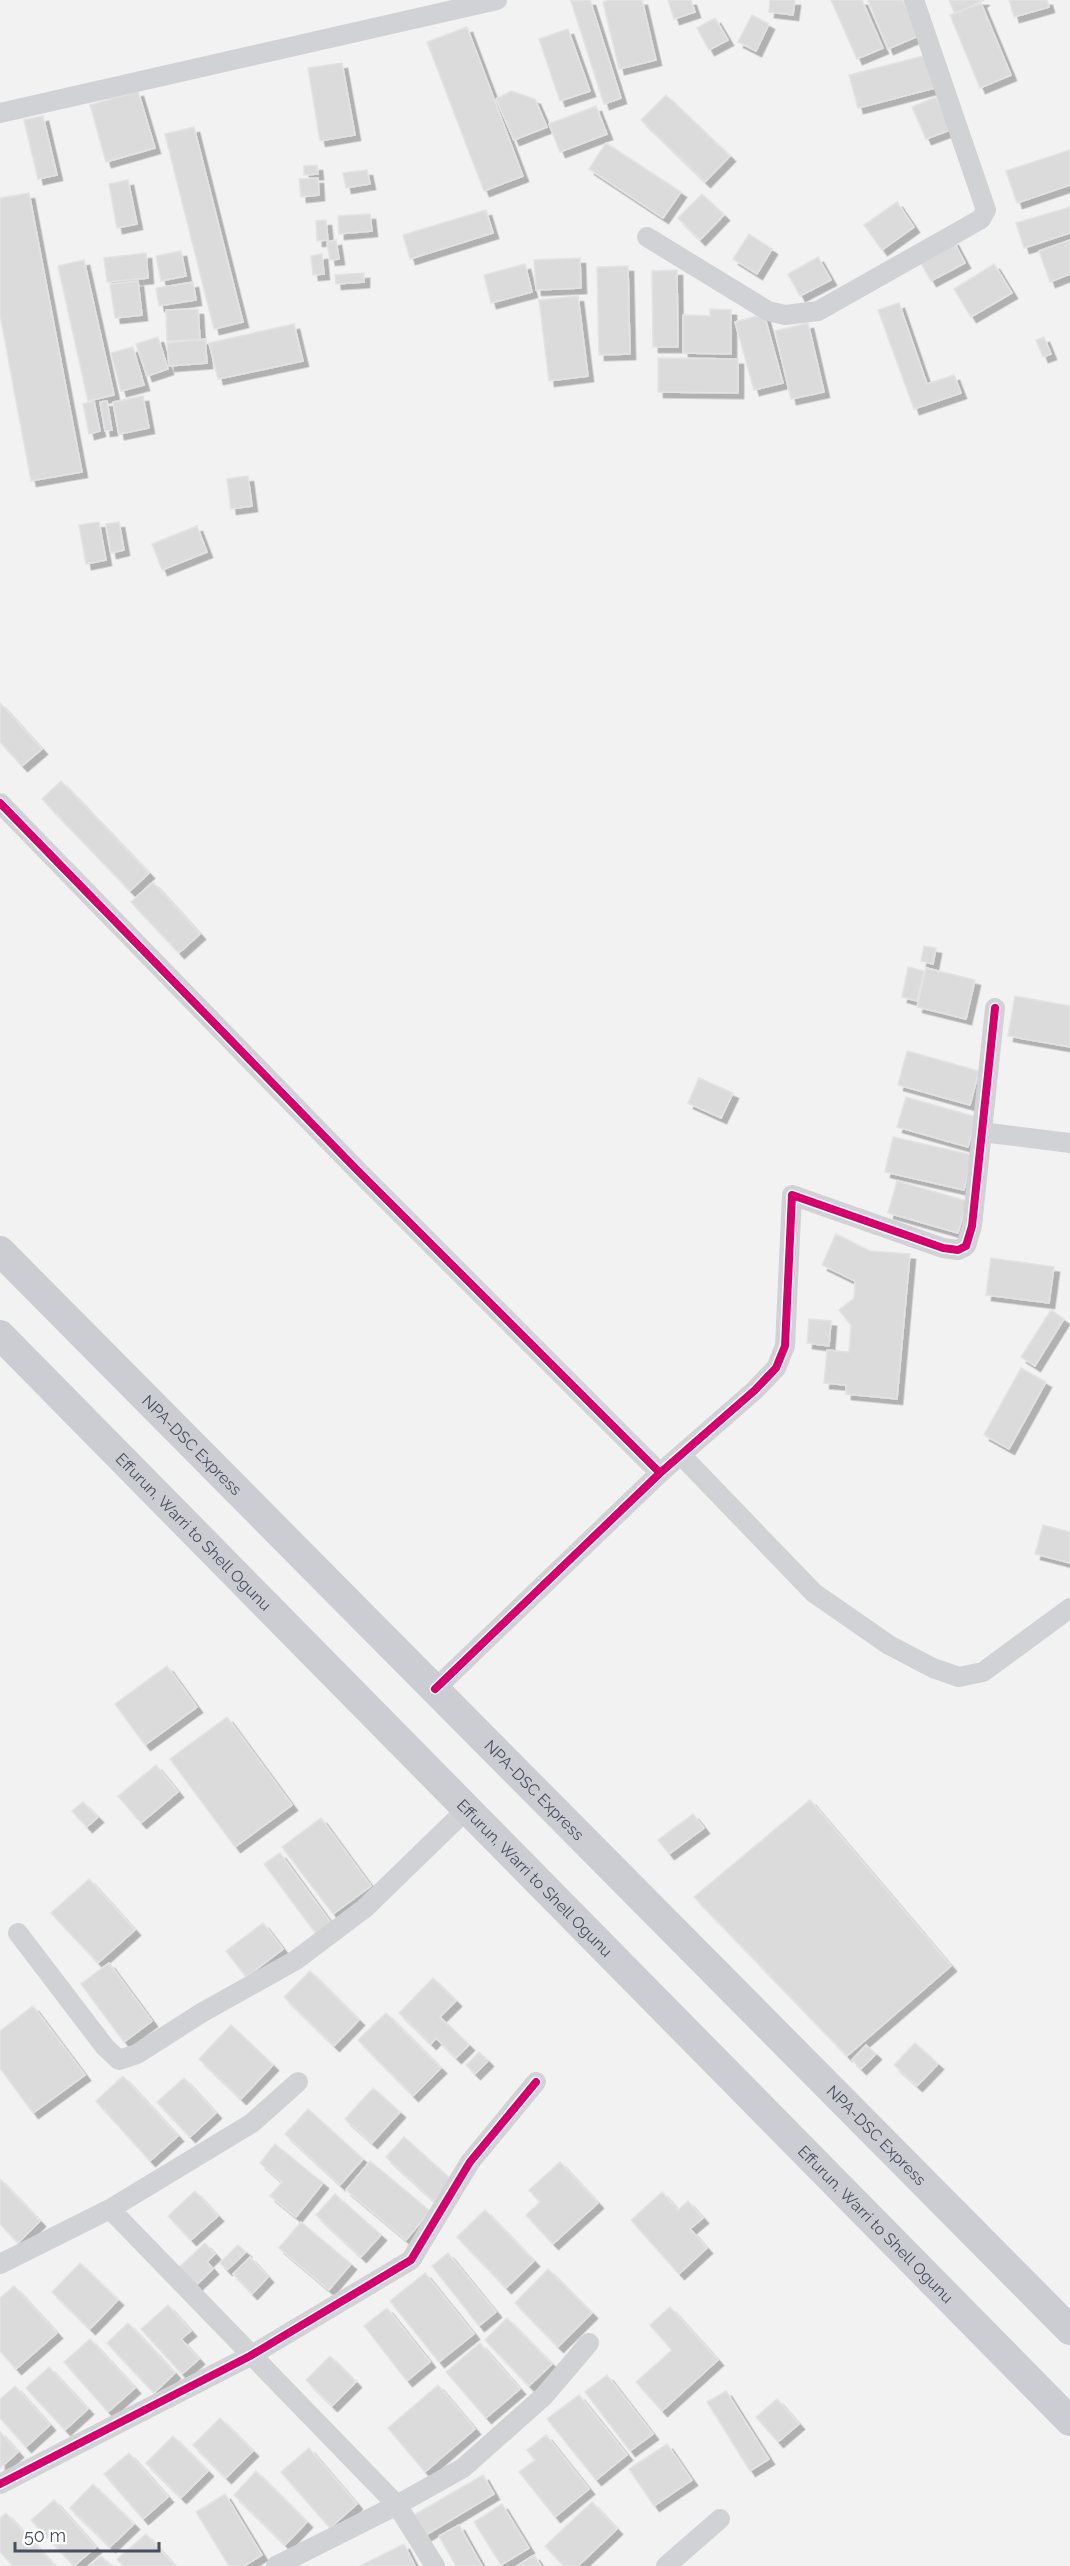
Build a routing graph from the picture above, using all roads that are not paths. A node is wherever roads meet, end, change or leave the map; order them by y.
1 (497, 0) edge
2 (914, 0) edge
3 (0, 113) edge
4 (647, 237) dead end
5 (0, 803) edge
6 (995, 1008) dead end
7 (982, 1132) junction
8 (1070, 1143) edge
9 (0, 1251) edge
10 (0, 1335) edge
11 (681, 1455) junction
12 (660, 1473) junction
13 (1070, 1608) edge
14 (435, 1689) junction
15 (466, 1810) junction
16 (18, 1933) dead end
17 (298, 2082) dead end
18 (536, 2082) dead end
19 (110, 2209) junction
20 (0, 2264) edge
21 (1070, 2330) edge
22 (589, 2343) dead end
23 (250, 2356) junction
24 (1070, 2421) edge
25 (0, 2484) edge
26 (397, 2505) junction
27 (720, 2519) dead end
28 (276, 2566) edge
29 (435, 2566) edge
30 (666, 2566) edge

1 - 3 street
2 - 4 street
5 - 12 street
6 - 7 street
7 - 8 street
7 - 11 street
9 - 14 main road, NPA-DSC Express
10 - 15 main road, Effurun, Warri to Shell Ogunu
11 - 12 street
11 - 13 street
12 - 14 street
14 - 21 main road, NPA-DSC Express
15 - 16 street
15 - 24 main road, Effurun, Warri to Shell Ogunu
17 - 19 street
18 - 23 street
19 - 20 street
19 - 23 street
22 - 26 street
23 - 25 street
23 - 26 street
26 - 28 street
26 - 29 street
27 - 30 street

